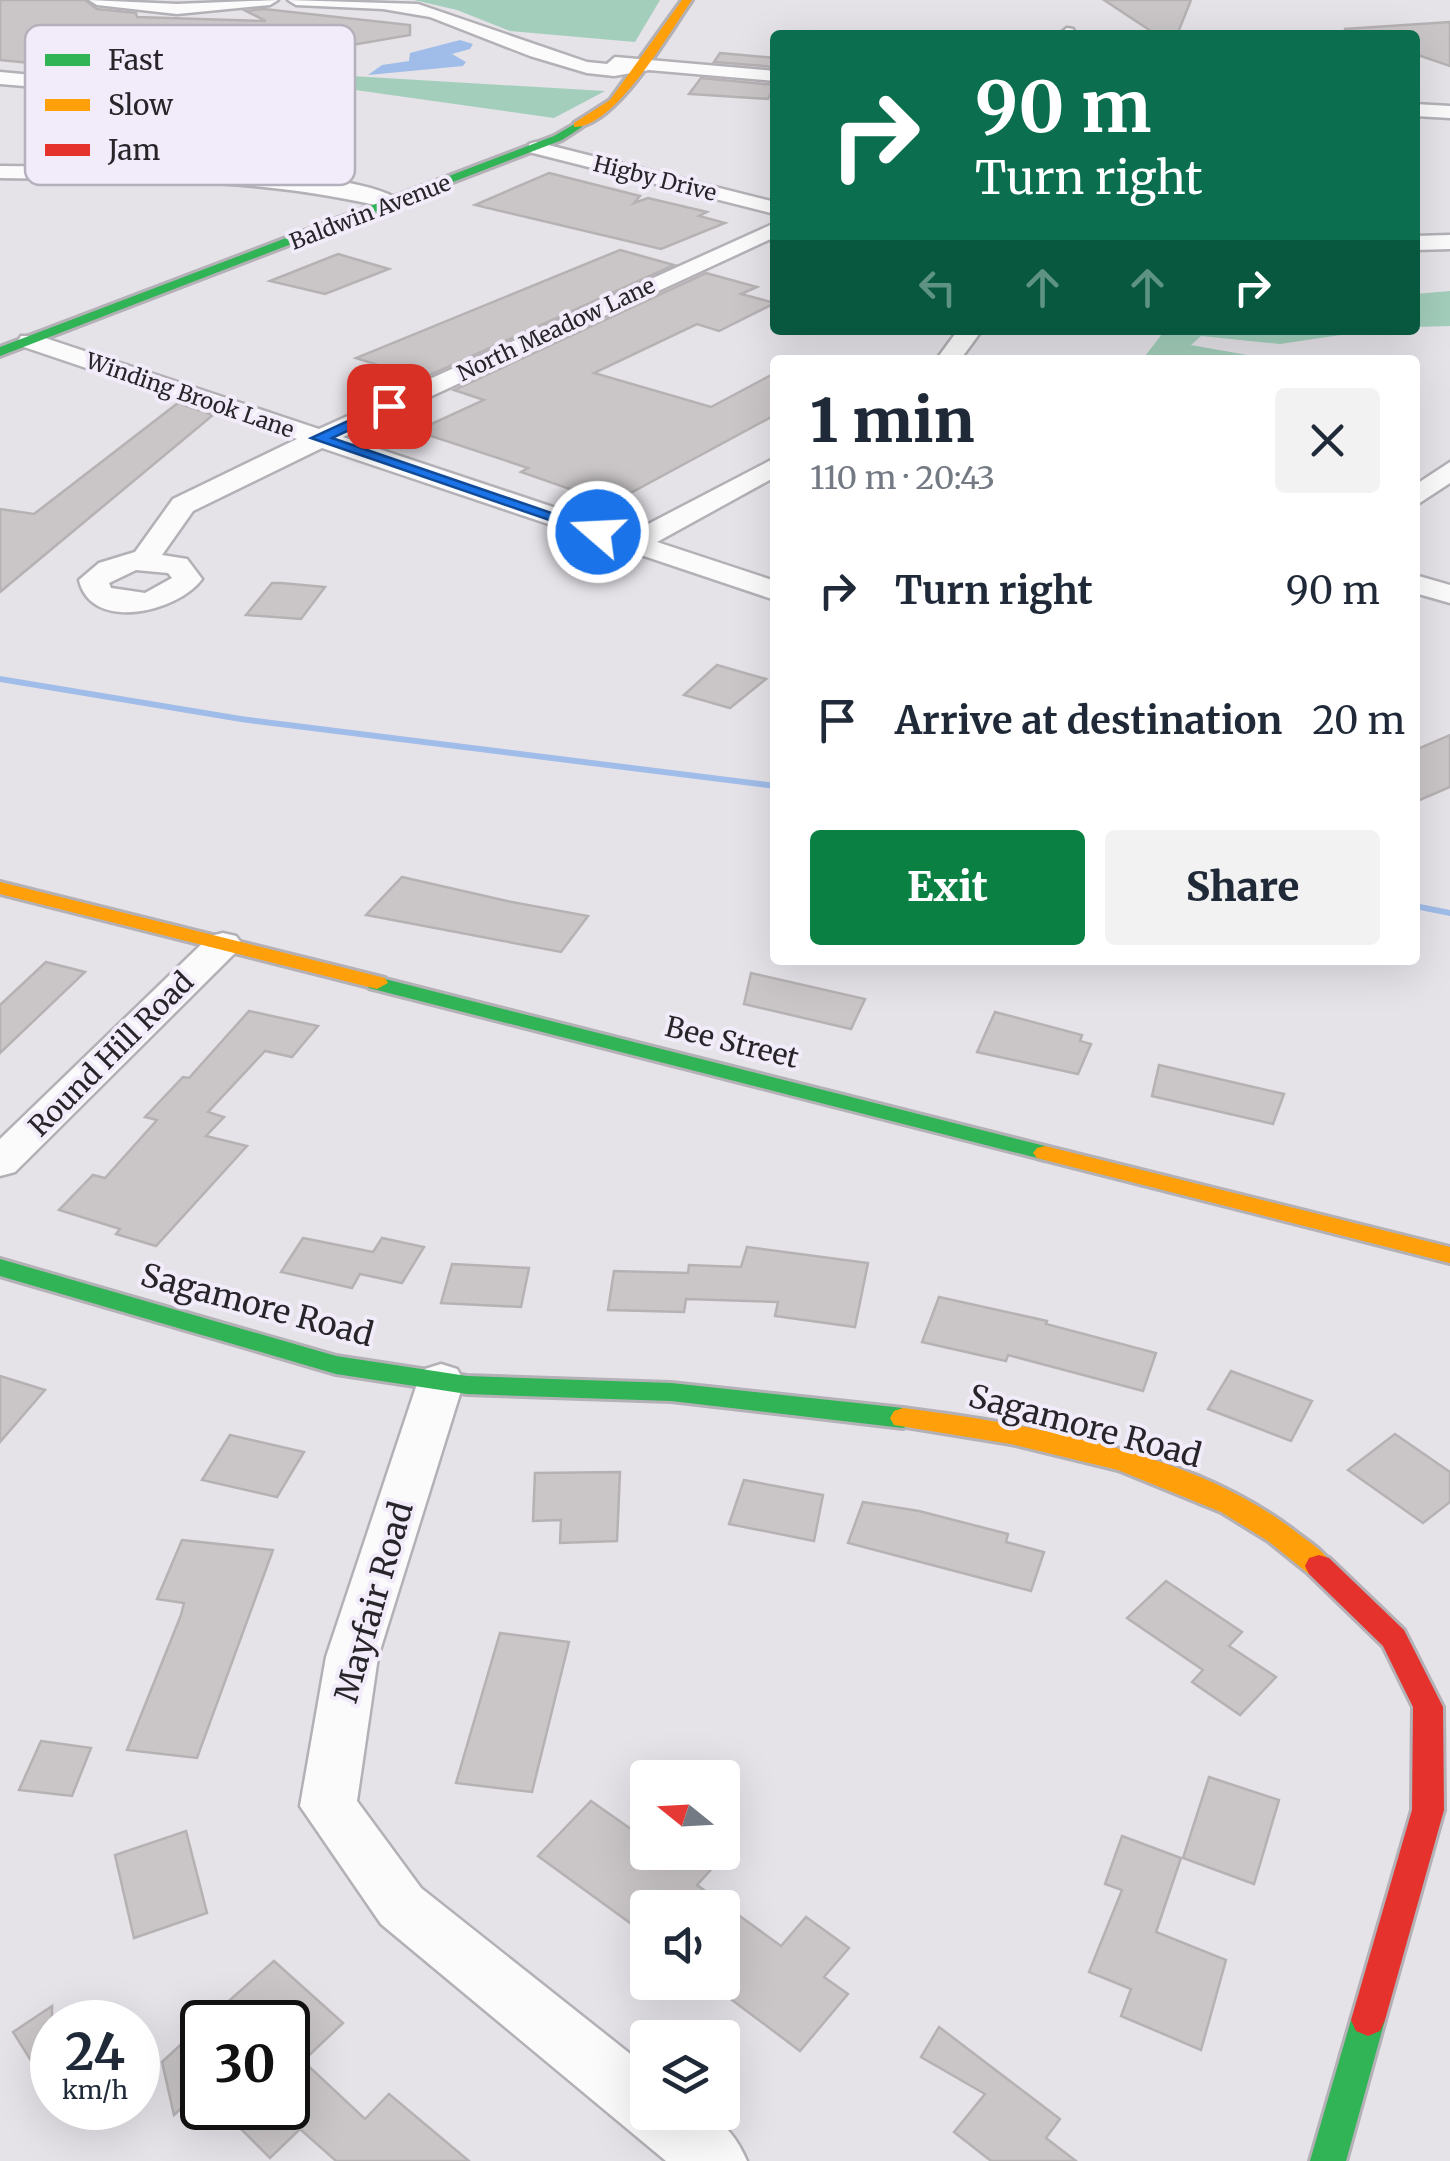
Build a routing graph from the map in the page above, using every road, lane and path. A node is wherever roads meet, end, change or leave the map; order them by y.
1 (96, 0) edge
2 (270, 0) edge
3 (296, 0) edge
4 (687, 0) edge
5 (642, 68) junction
6 (770, 76) edge
7 (0, 78) edge
8 (25, 80) edge
9 (1420, 110) edge
10 (1450, 112) edge
11 (536, 148) junction
12 (0, 172) edge
13 (25, 172) edge
14 (303, 185) edge
15 (392, 203) junction
16 (770, 207) edge
17 (770, 230) edge
18 (1450, 242) edge
19 (1420, 243) edge
20 (30, 341) junction
21 (0, 352) edge
22 (319, 438) junction
23 (770, 469) edge
24 (1450, 470) edge
25 (1420, 494) edge
26 (634, 544) junction
27 (143, 560) dead end
28 (1420, 585) edge
29 (770, 589) edge
30 (1450, 594) edge
31 (0, 888) edge
32 (222, 944) junction
33 (0, 1163) edge
34 (1450, 1255) edge
35 (0, 1267) edge
36 (441, 1381) junction
37 (630, 2091) edge
38 (677, 2130) edge
39 (714, 2161) edge
40 (1328, 2161) edge

1 - 2 street
3 - 5 street
4 - 5 street, Baldwin Avenue
5 - 6 street
5 - 11 street, Baldwin Avenue
7 - 8 street
9 - 10 street
11 - 15 street, Baldwin Avenue
11 - 16 street, Higby Drive
12 - 13 street
14 - 15 street
15 - 20 street, Baldwin Avenue
17 - 22 street, North Meadow Lane
18 - 19 street
20 - 21 street, Baldwin Avenue
20 - 22 street, Winding Brook Lane
22 - 26 street, Winding Brook Lane
22 - 27 street, North Meadow Lane
23 - 26 street
24 - 25 street
26 - 29 street, Winding Brook Lane
28 - 30 street
31 - 32 street, Bee Street
32 - 33 street, Round Hill Road
32 - 34 street, Bee Street
35 - 36 street, Sagamore Road
36 - 37 street, Mayfair Road
36 - 40 street, Sagamore Road
38 - 39 street

